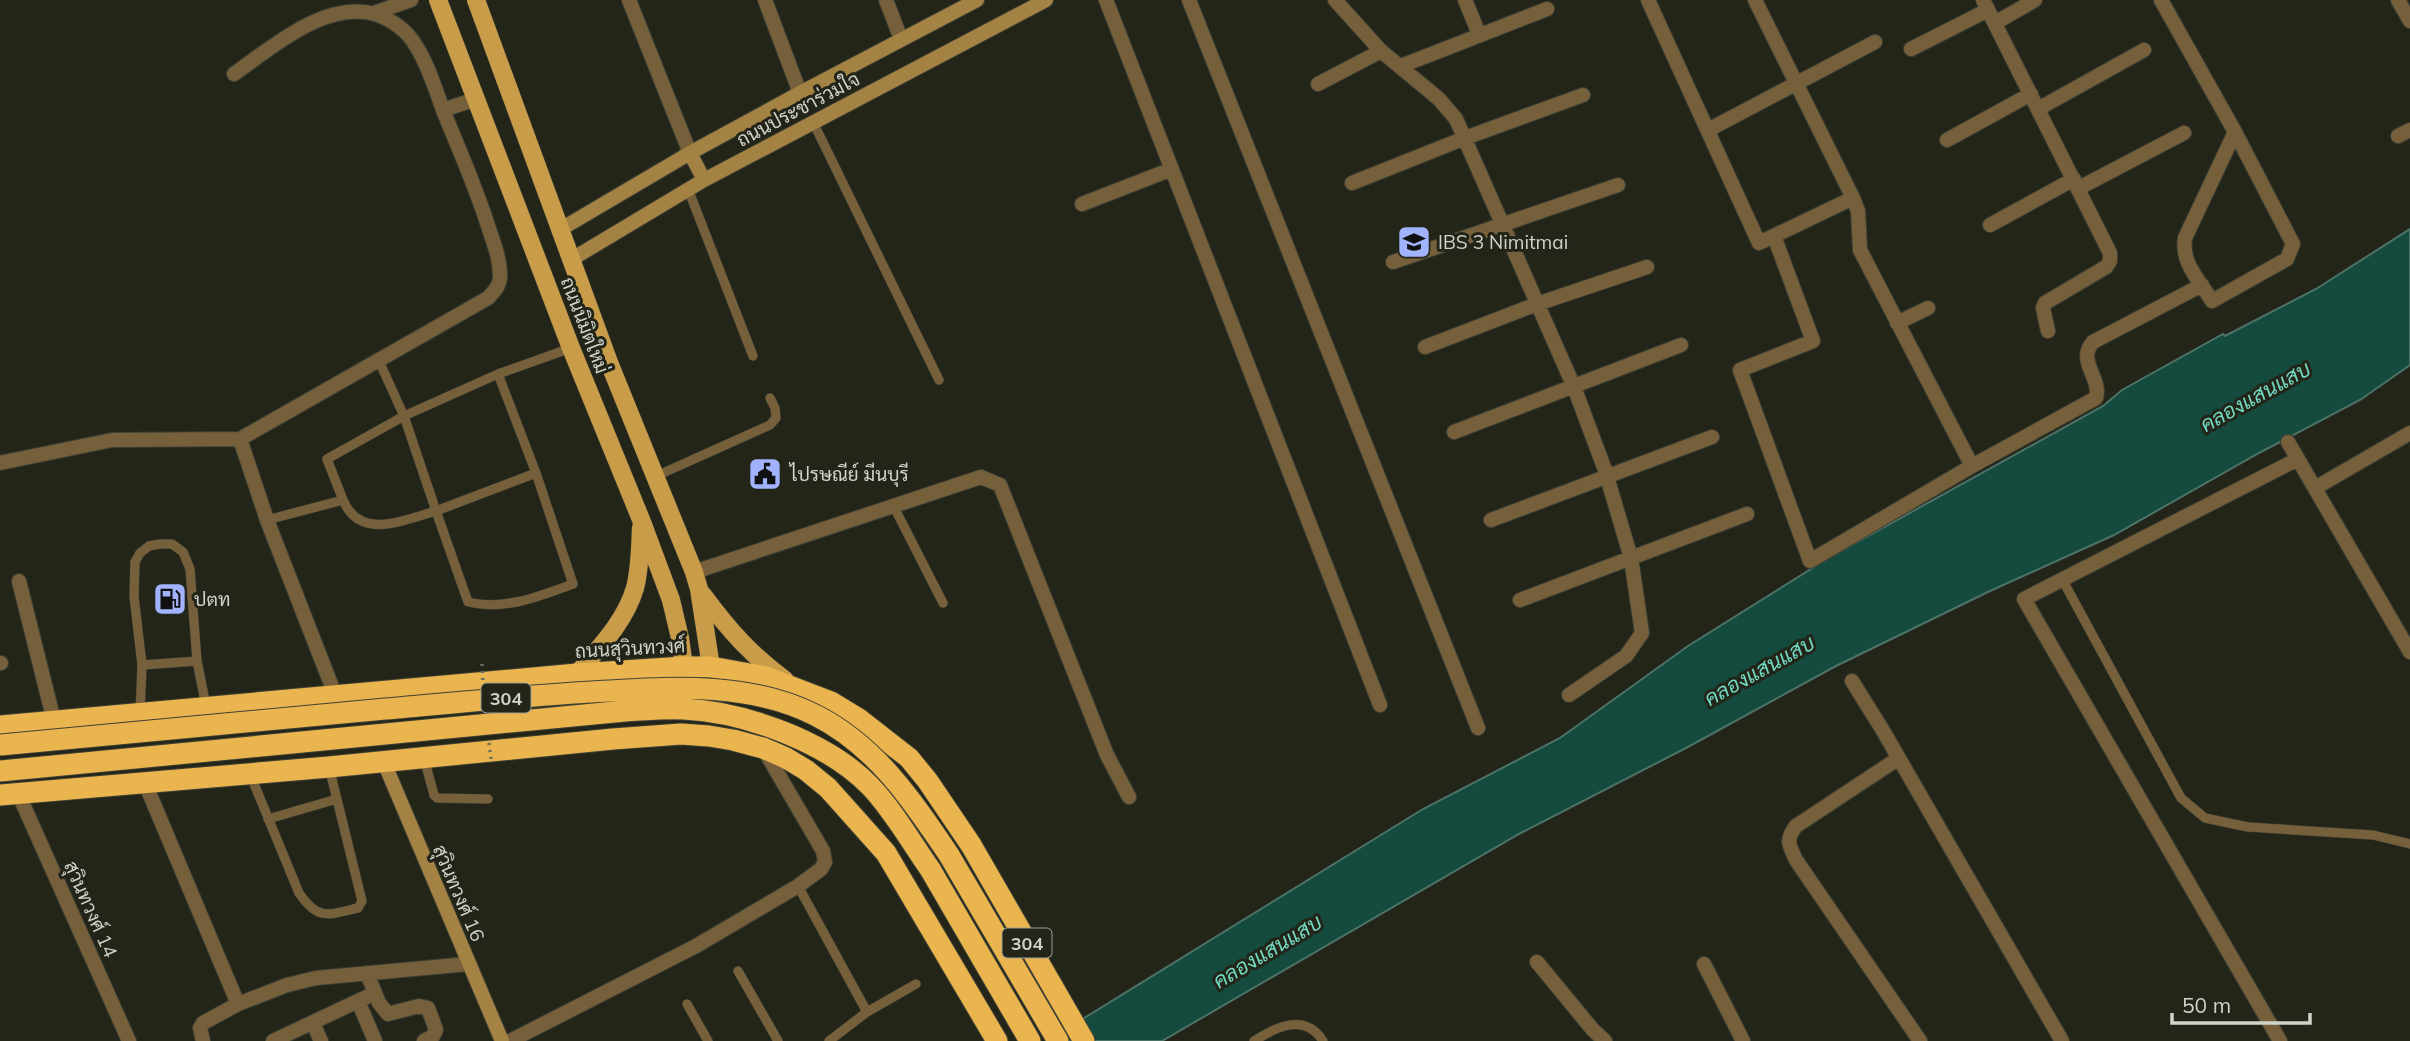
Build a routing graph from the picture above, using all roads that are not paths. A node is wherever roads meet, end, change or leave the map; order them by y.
1 (411, 0) edge
2 (438, 0) edge
3 (476, 0) edge
4 (629, 0) edge
5 (765, 0) edge
6 (886, 0) edge
7 (977, 0) edge
8 (1046, 0) edge
9 (1106, 0) edge
10 (1189, 0) edge
11 (1335, 0) edge
12 (1465, 0) edge
13 (1648, 0) edge
14 (1755, 0) edge
15 (2035, 0) edge
16 (2161, 0) edge
17 (2398, 0) edge
18 (1547, 9) dead end
19 (1989, 11) edge
20 (374, 13) junction
21 (2410, 21) edge
22 (1479, 34) junction
23 (901, 39) junction
24 (1875, 42) dead end
25 (1911, 49) dead end
26 (2144, 50) dead end
27 (1381, 51) junction
28 (1401, 66) junction
29 (234, 74) dead end
30 (1796, 82) junction
31 (1318, 84) dead end
32 (800, 93) junction
33 (2031, 94) junction
34 (1583, 95) dead end
35 (476, 99) junction
36 (2038, 109) junction
37 (443, 110) junction
38 (813, 122) junction
39 (1708, 130) junction
40 (2235, 132) junction
41 (2184, 133) dead end
42 (1465, 138) junction
43 (1947, 140) dead end
44 (690, 153) junction
45 (1172, 169) junction
46 (704, 180) junction
47 (1352, 183) dead end
48 (2076, 183) junction
49 (1618, 186) dead end
50 (688, 189) junction
51 (1853, 198) junction
52 (1082, 204) dead end
53 (1990, 225) dead end
54 (1503, 226) junction
55 (561, 229) junction
56 (1774, 236) junction
57 (572, 259) junction
58 (1392, 262) dead end
59 (1647, 267) dead end
60 (2202, 285) junction
61 (1537, 304) junction
62 (1928, 308) dead end
63 (1897, 323) junction
64 (2048, 331) dead end
65 (1681, 345) dead end
66 (1425, 347) dead end
67 (571, 348) junction
68 (753, 356) dead end
69 (379, 361) junction
70 (498, 374) junction
71 (939, 380) dead end
72 (1574, 387) junction
73 (770, 397) dead end
74 (404, 416) junction
75 (1454, 432) dead end
76 (2410, 433) edge
77 (243, 437) junction
78 (1712, 437) dead end
79 (2288, 442) dead end
80 (2298, 459) junction
81 (0, 463) edge
82 (1972, 466) junction
83 (536, 473) junction
84 (654, 477) junction
85 (1607, 477) junction
86 (2315, 488) junction
87 (343, 500) junction
88 (894, 507) junction
89 (436, 511) junction
90 (1747, 514) dead end
91 (274, 518) junction
92 (1491, 520) dead end
93 (642, 522) junction
94 (1631, 558) junction
95 (2062, 579) junction
96 (19, 581) dead end
97 (696, 581) junction
98 (1520, 600) dead end
99 (943, 603) dead end
100 (2410, 652) edge
101 (197, 661) junction
102 (142, 665) junction
103 (684, 667) junction
104 (711, 667) junction
105 (577, 674) junction
106 (1852, 681) dead end
107 (798, 689) junction
108 (1569, 695) dead end
109 (336, 697) junction
110 (1380, 705) dead end
111 (206, 708) junction
112 (162, 712) junction
113 (140, 714) junction
114 (54, 721) junction
115 (0, 726) edge
116 (1478, 728) dead end
117 (681, 734) junction
118 (709, 736) junction
119 (0, 745) edge
120 (763, 748) junction
121 (424, 756) junction
122 (1899, 758) junction
123 (383, 760) junction
124 (329, 767) junction
125 (0, 771) edge
126 (249, 772) junction
127 (173, 780) junction
128 (145, 783) junction
129 (9, 794) edge
130 (1129, 797) dead end
131 (337, 799) junction
132 (488, 799) dead end
133 (268, 819) junction
134 (2410, 844) edge
135 (797, 886) junction
136 (1537, 962) dead end
137 (468, 964) junction
138 (1703, 964) dead end
139 (738, 971) dead end
140 (367, 973) junction
141 (916, 985) dead end
142 (375, 993) junction
143 (358, 1001) junction
144 (238, 1004) junction
145 (687, 1004) dead end
146 (867, 1013) junction
147 (313, 1023) junction
148 (129, 1041) edge
149 (204, 1041) edge
150 (273, 1041) edge
151 (321, 1041) edge
152 (375, 1041) edge
153 (424, 1041) edge
154 (502, 1041) edge
155 (510, 1041) edge
156 (708, 1041) edge
157 (778, 1041) edge
158 (829, 1041) edge
159 (996, 1041) edge
160 (1030, 1041) edge
161 (1058, 1041) edge
162 (1084, 1041) edge
163 (1254, 1041) edge
164 (1323, 1041) edge
165 (1605, 1041) edge
166 (1743, 1041) edge
167 (1920, 1041) edge
168 (2062, 1041) edge
169 (2280, 1041) edge

1 - 20 street
2 - 35 main road, ถนนนิมิตใหม่
3 - 55 main road, ถนนนิมิตใหม่
4 - 44 street
5 - 32 street
6 - 23 street
7 - 23 main road, ถนนประชาร่วมใจ
8 - 38 main road, ถนนประชาร่วมใจ
9 - 45 street
10 - 116 street
11 - 27 street
12 - 22 street
13 - 39 street
14 - 30 street
15 - 19 street
16 - 40 street
17 - 21 street
18 - 22 street
19 - 25 street
19 - 33 street
20 - 29 street
20 - 37 street
22 - 28 street
23 - 32 main road, ถนนประชาร่วมใจ
24 - 30 street
26 - 36 street
27 - 28 street
27 - 31 street
28 - 42 street
30 - 39 street
30 - 51 street
32 - 44 main road, ถนนประชาร่วมใจ
33 - 36 street
33 - 43 street
34 - 42 street
35 - 37 street
35 - 67 main road, ถนนนิมิตใหม่
36 - 48 street
37 - 69 street
38 - 46 main road, ถนนประชาร่วมใจ
38 - 71 lane
39 - 56 street
40 - 60 street
40 - 60 street
41 - 48 street
42 - 47 street
42 - 54 street
44 - 46 main road
44 - 55 main road, ถนนประชาร่วมใจ
45 - 52 street
45 - 110 street
46 - 50 main road, ถนนประชาร่วมใจ
48 - 53 street
48 - 64 street
49 - 54 street
50 - 57 main road, ถนนประชาร่วมใจ
50 - 68 lane
51 - 56 street
51 - 63 street
54 - 58 street
54 - 61 street
55 - 57 main road, ถนนนิมิตใหม่
56 - 82 street
57 - 84 main road, ถนนนิมิตใหม่
59 - 61 street
60 - 82 street
61 - 66 street
61 - 72 street
62 - 63 street
63 - 82 street
65 - 72 street
67 - 70 lane
67 - 93 main road, ถนนนิมิตใหม่
69 - 74 lane
69 - 77 street
70 - 74 lane
70 - 83 lane
72 - 75 street
72 - 85 street
73 - 84 lane
74 - 87 lane
74 - 89 lane
76 - 86 street
77 - 81 street
77 - 91 street
78 - 85 street
79 - 80 street
80 - 86 street
80 - 95 street
83 - 89 lane
83 - 89 lane
84 - 97 main road, ถนนนิมิตใหม่
85 - 92 street
85 - 94 street
86 - 100 street
87 - 89 lane
87 - 91 lane
88 - 97 street
88 - 99 lane
88 - 130 street
90 - 94 street
91 - 109 street
93 - 103 main road, ถนนนิมิตใหม่
93 - 105 main road
94 - 98 street
94 - 108 street
95 - 134 lane
95 - 169 street
96 - 114 street
97 - 104 main road, ถนนนิมิตใหม่
97 - 107 main road
101 - 102 lane
101 - 102 lane
101 - 111 lane
102 - 113 lane
103 - 104 highway, ถนนสุวินทวงศ์ / 304
103 - 105 highway, ถนนสุวินทวงศ์ / 304
103 - 117 highway
104 - 107 highway, ถนนสุวินทวงศ์ / 304
104 - 118 highway
105 - 109 highway, ถนนสุวินทวงศ์ / 304
106 - 122 street
107 - 162 highway, ถนนสุวินทวงศ์ / 304
109 - 111 highway, ถนนสุวินทวงศ์ / 304
111 - 112 highway, ถนนสุวินทวงศ์ / 304
112 - 113 highway, ถนนสุวินทวงศ์ / 304
112 - 127 highway
113 - 114 highway, ถนนสุวินทวงศ์ / 304
114 - 115 highway, ถนนสุวินทวงศ์ / 304
117 - 118 highway
117 - 121 highway
118 - 120 highway
119 - 161 highway, 304, bridge
120 - 135 street
120 - 159 highway
121 - 123 highway
121 - 132 lane
122 - 167 street
122 - 168 street
123 - 124 highway
123 - 137 main road, สุวินทวงศ์ 16
124 - 126 highway
124 - 131 lane
125 - 160 highway, 304, bridge
126 - 127 highway
126 - 133 lane
127 - 128 highway
128 - 129 highway
128 - 144 street
129 - 148 street, สุวินทวงศ์ 14
131 - 133 lane
131 - 133 lane
135 - 146 lane
135 - 155 street
136 - 165 street
137 - 140 street
137 - 154 main road, สุวินทวงศ์ 16
138 - 166 street
139 - 157 lane
140 - 142 street
140 - 144 street
141 - 146 lane
142 - 143 street
142 - 153 street
143 - 147 street
143 - 152 street
144 - 149 street
145 - 156 lane
146 - 158 lane
147 - 150 street
147 - 151 street
163 - 164 lane

